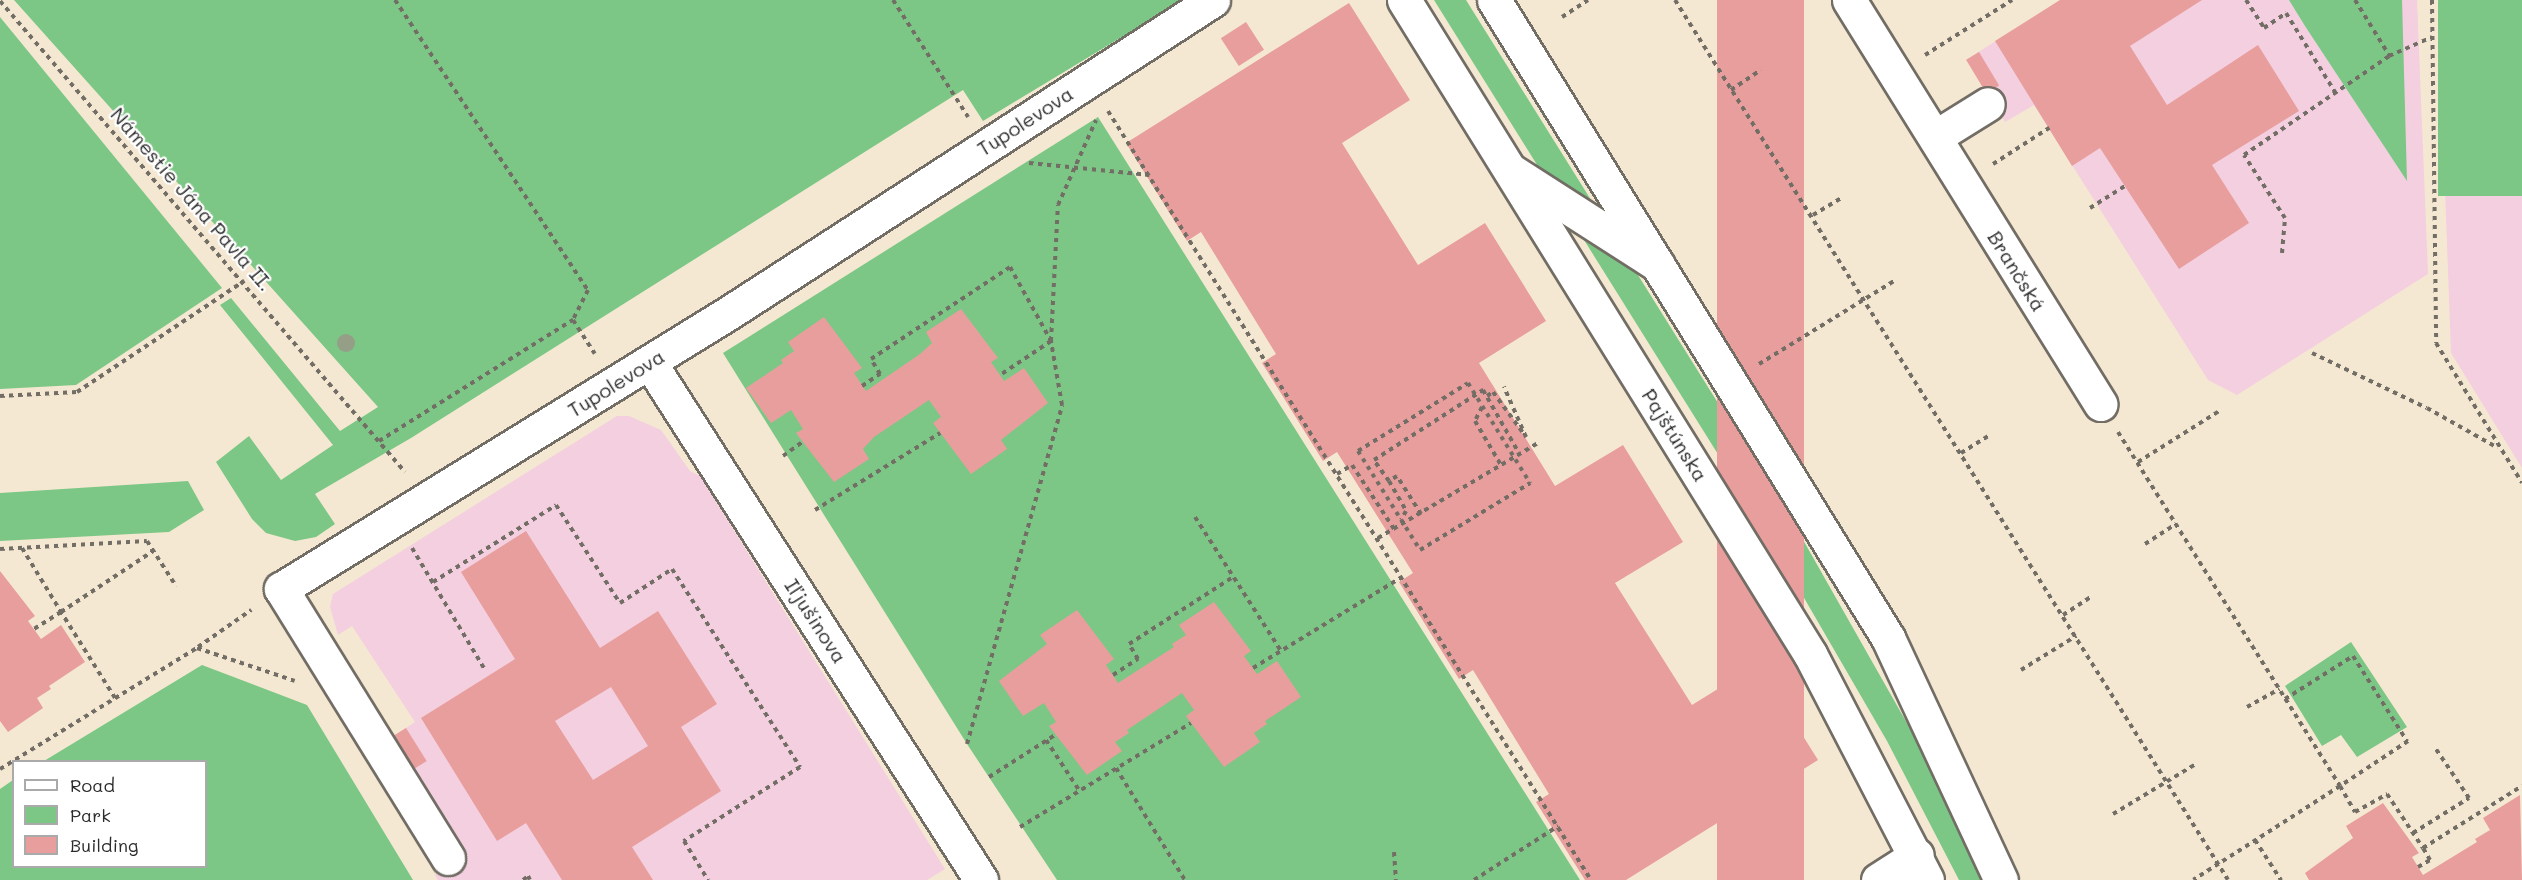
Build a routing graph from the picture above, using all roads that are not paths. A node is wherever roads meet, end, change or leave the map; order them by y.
1 (1213, 0) edge
2 (1404, 0) edge
3 (1494, 0) edge
4 (1849, 0) edge
5 (1988, 104) dead end
6 (1935, 137) junction
7 (1510, 170) junction
8 (1658, 264) junction
9 (650, 363) junction
10 (2100, 404) road end
11 (448, 858) dead end
12 (1922, 868) edge
13 (981, 880) edge
14 (1878, 880) edge
15 (2001, 880) edge

1 - 9 street, Tupolevova
2 - 7 street, Pajštúnska
3 - 8 street
4 - 6 street, Brančská
5 - 6 street
6 - 10 street, Brančská
7 - 8 street
7 - 12 street, Pajštúnska
8 - 15 street
9 - 11 street, Tupolevova
9 - 13 street, Iľjušinova
12 - 14 street

